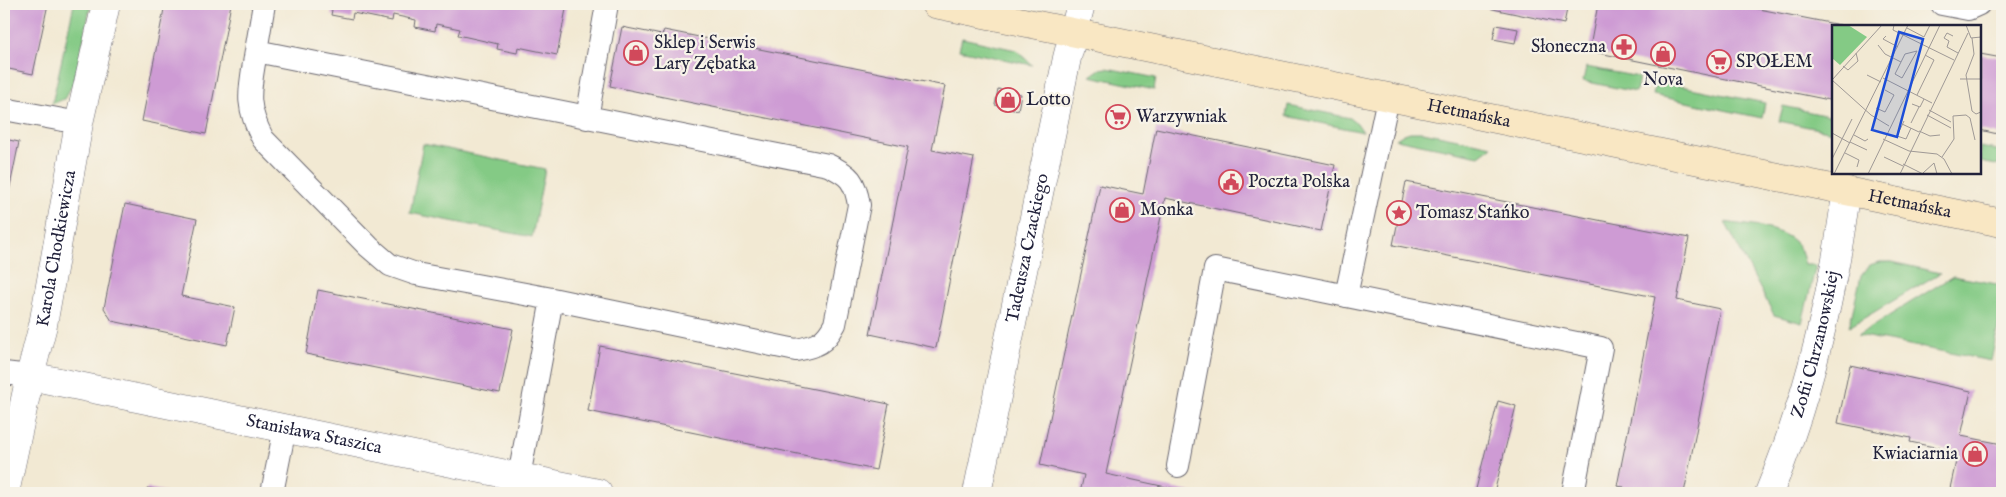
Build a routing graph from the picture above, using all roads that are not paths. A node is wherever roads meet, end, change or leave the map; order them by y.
1 (106, 4) edge
2 (264, 4) edge
3 (606, 4) edge
4 (935, 4) edge
5 (1081, 4) edge
6 (1942, 4) edge
7 (1979, 4) edge
8 (1073, 32) junction
9 (256, 51) junction
10 (1388, 98) junction
11 (4, 109) edge
12 (587, 118) junction
13 (78, 123) junction
14 (1847, 192) junction
15 (2002, 223) edge
16 (1346, 296) junction
17 (552, 300) junction
18 (17, 375) edge
19 (285, 428) junction
20 (1178, 466) dead end
21 (518, 485) edge
22 (5, 493) edge
23 (272, 493) edge
24 (598, 493) edge
25 (977, 493) edge
26 (1573, 493) edge
27 (1769, 493) edge

1 - 13 street, Karola Chodkiewicza
2 - 9 lane
3 - 12 lane
4 - 8 street, Hetmańska
5 - 8 street, Tadeusza Czackiego
6 - 7 lane
8 - 10 street, Hetmańska
8 - 25 street, Tadeusza Czackiego
9 - 12 lane
9 - 17 lane
10 - 14 street, Hetmańska
10 - 16 lane
11 - 13 lane
12 - 17 lane
13 - 18 street, Karola Chodkiewicza
14 - 15 street, Hetmańska
14 - 27 street, Zofii Chrzanowskiej
16 - 20 lane
16 - 26 lane
17 - 21 lane
18 - 19 street, Stanisława Staszica
18 - 22 street, Karola Chodkiewicza
19 - 21 street, Stanisława Staszica
19 - 23 lane
21 - 24 street, Stanisława Staszica

